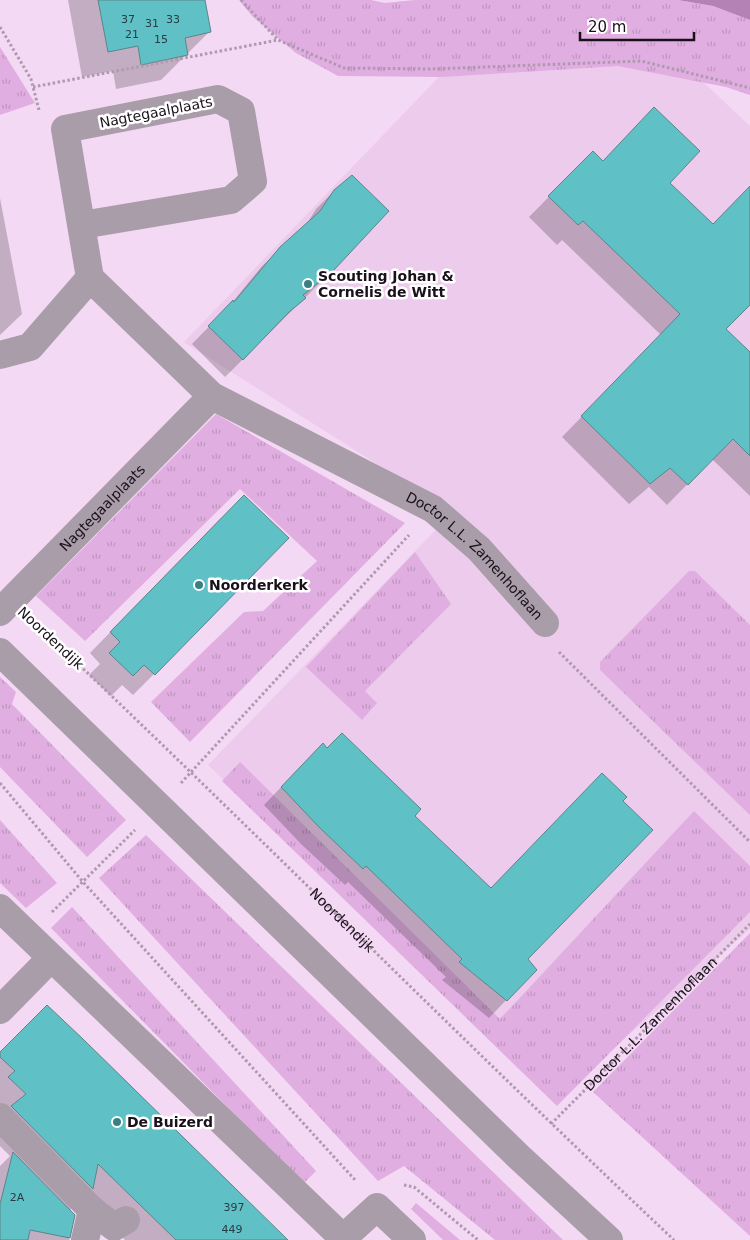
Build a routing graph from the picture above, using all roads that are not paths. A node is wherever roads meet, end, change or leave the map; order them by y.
1 (82, 225) junction
2 (90, 278) junction
3 (0, 355) edge
4 (212, 396) junction
5 (5, 606) edge
6 (545, 623) road end
7 (0, 652) edge
8 (0, 908) edge
9 (51, 958) junction
10 (0, 1010) edge
11 (0, 1118) edge
12 (92, 1210) junction
13 (126, 1220) dead end
14 (342, 1239) edge
15 (85, 1240) edge
16 (412, 1240) edge
17 (609, 1240) edge

1 - 1 street, Nagtegaalplaats
1 - 2 street
2 - 3 street
2 - 4 street
4 - 5 street, Nagtegaalplaats
4 - 6 street, Doctor L.L. Zamenhoflaan
7 - 17 street
8 - 9 street
9 - 10 street
9 - 14 street
11 - 12 street
12 - 13 street
12 - 15 street
14 - 16 street

